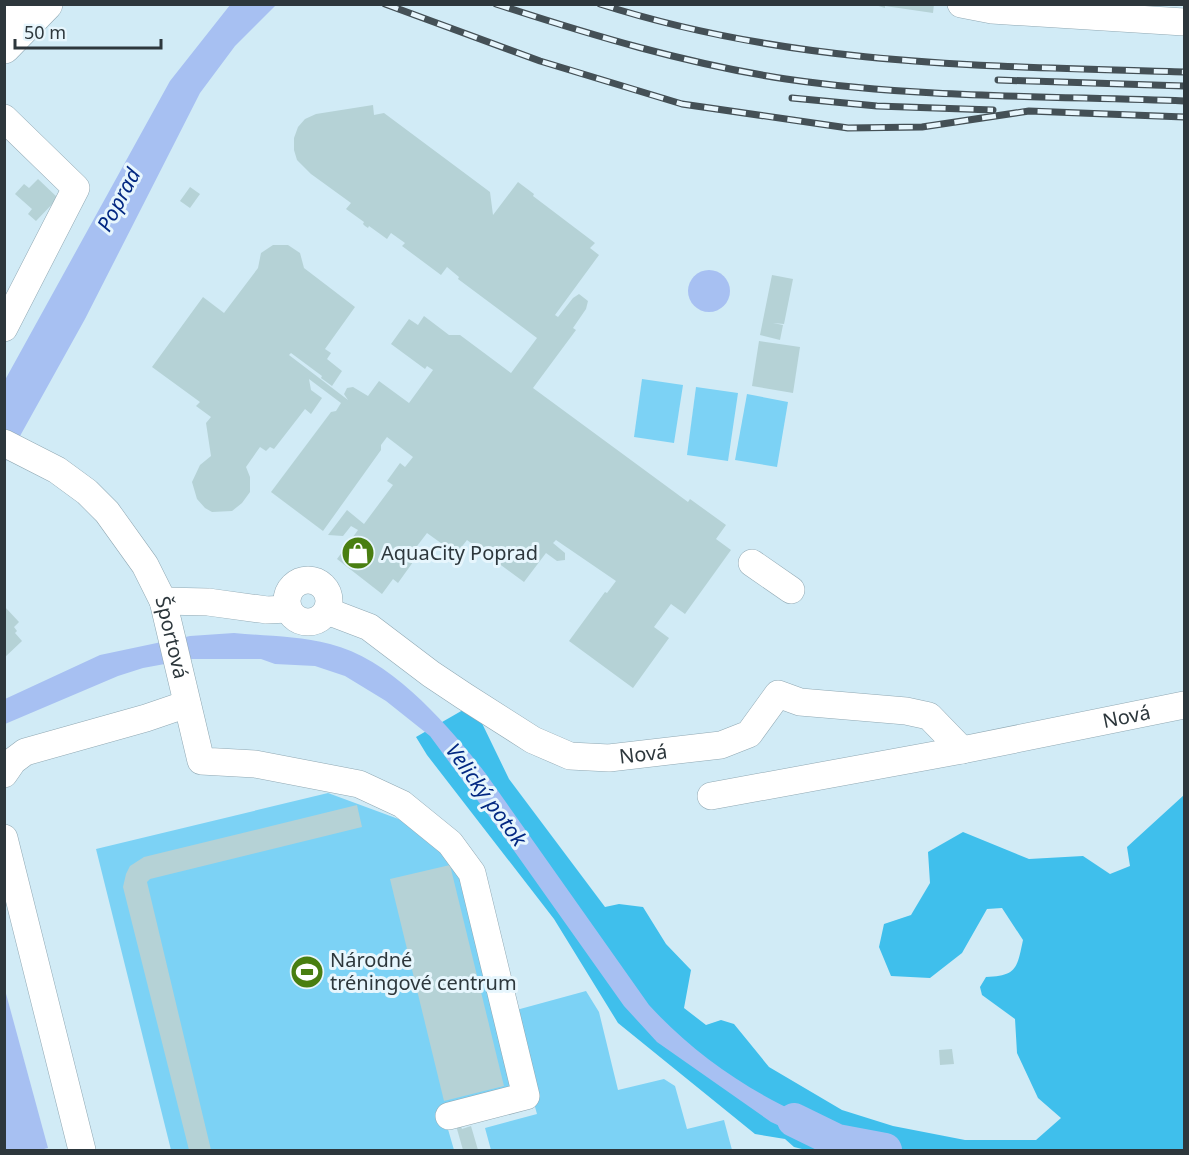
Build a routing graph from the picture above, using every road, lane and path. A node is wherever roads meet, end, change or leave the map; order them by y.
1 (14, 4) edge
2 (46, 4) edge
3 (961, 4) edge
4 (4, 13) edge
5 (1185, 22) edge
6 (4, 47) edge
7 (4, 118) edge
8 (9, 315) edge
9 (4, 443) edge
10 (752, 563) dead end
11 (790, 590) dead end
12 (166, 614) junction
13 (187, 704) junction
14 (1185, 705) edge
15 (962, 750) junction
16 (4, 774) edge
17 (711, 796) dead end
18 (4, 838) edge
19 (448, 1116) dead end
20 (82, 1150) edge

1 - 4 main road
2 - 6 main road
3 - 5 street
7 - 8 street
9 - 12 street, Športová
10 - 11 street
12 - 13 street, Športová
12 - 15 street, Nová
13 - 16 street, Športová
13 - 19 street
14 - 15 street, Nová
15 - 17 street, Nová
18 - 20 street

